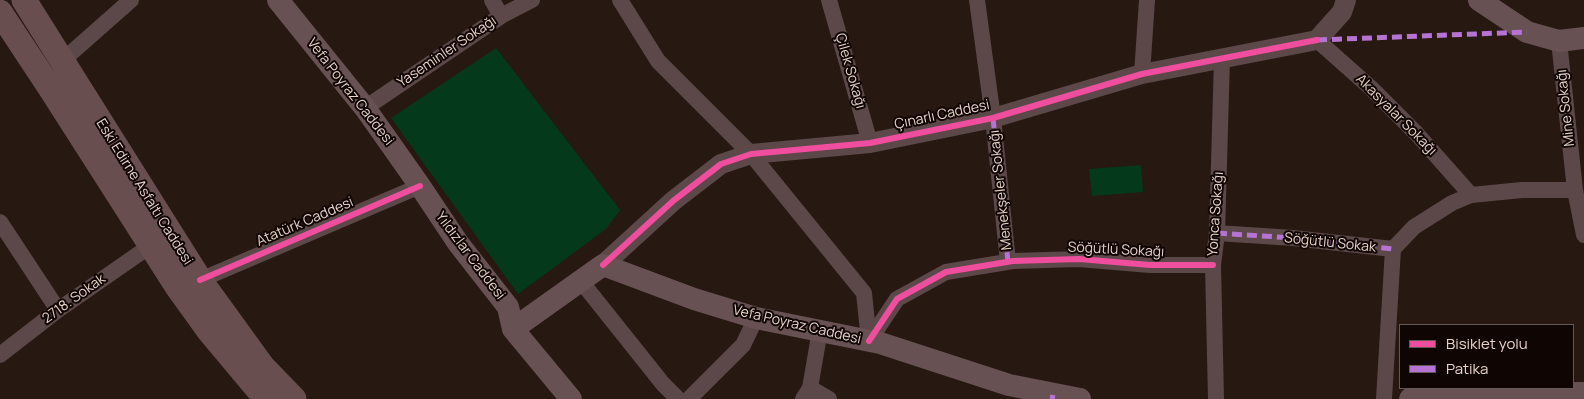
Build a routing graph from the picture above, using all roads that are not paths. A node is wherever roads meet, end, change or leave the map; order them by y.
1 (24, 0) edge
2 (131, 0) edge
3 (278, 0) edge
4 (492, 0) edge
5 (532, 0) edge
6 (620, 0) edge
7 (829, 0) edge
8 (977, 0) edge
9 (1147, 0) edge
10 (1346, 0) edge
11 (1479, 0) edge
12 (0, 12) edge
13 (501, 16) junction
14 (1584, 38) edge
15 (1317, 40) junction
16 (1559, 41) junction
17 (1222, 59) junction
18 (62, 61) junction
19 (1142, 74) junction
20 (365, 108) junction
21 (993, 118) junction
22 (870, 143) junction
23 (751, 154) junction
24 (420, 186) junction
25 (1575, 190) junction
26 (1471, 195) junction
27 (0, 222) edge
28 (1217, 233) junction
29 (1584, 235) edge
30 (150, 246) junction
31 (1393, 249) junction
32 (1008, 262) junction
33 (603, 265) junction
34 (1213, 265) junction
35 (200, 280) junction
36 (580, 280) junction
37 (58, 310) junction
38 (756, 318) junction
39 (513, 329) junction
40 (820, 330) junction
41 (869, 341) junction
42 (0, 355) edge
43 (807, 393) edge
44 (1584, 393) edge
45 (1052, 397) edge
46 (266, 399) edge
47 (294, 399) edge
48 (571, 399) edge
49 (678, 399) edge
50 (690, 399) edge
51 (829, 399) edge
52 (1080, 399) edge
53 (1216, 399) edge
54 (1384, 399) edge
55 (1410, 399) edge

1 - 18 main road, Eski Edirne Asfaltı Caddesi
2 - 18 street
3 - 20 main road, Vefa Poyraz Caddesi
4 - 13 street
5 - 13 street, Yaseminler Sokağı
6 - 23 street
7 - 22 street, Çilek Sokağı
8 - 21 street, Menekşeler Sokağı
9 - 19 street
10 - 15 street
11 - 16 main road
12 - 30 main road, Eski Edirne Asfaltı Caddesi
13 - 20 street, Yaseminler Sokağı
14 - 16 main road
15 - 17 street, Çınarlı Caddesi
15 - 26 street, Akasyalar Sokağı
16 - 25 street, Mine Sokağı
17 - 19 street, Çınarlı Caddesi
17 - 28 street, Yonca Sokağı
18 - 35 main road, Eski Edirne Asfaltı Caddesi
19 - 21 street, Çınarlı Caddesi
20 - 24 main road, Vefa Poyraz Caddesi
21 - 22 street, Çınarlı Caddesi
21 - 32 street, Menekşeler Sokağı
22 - 23 street, Çınarlı Caddesi
23 - 33 street, Çınarlı Caddesi
23 - 41 street
24 - 35 street, Atatürk Caddesi
24 - 39 main road, Yıldızlar Caddesi
25 - 26 street, Söğütlü Sokak
25 - 29 street, Mine Sokağı
26 - 31 street, Söğütlü Sokak
27 - 37 street
28 - 31 street, Söğütlü Sokak
28 - 34 street, Yonca Sokağı
30 - 37 street, 2718. Sokak
30 - 46 main road, Eski Edirne Asfaltı Caddesi
31 - 54 street
32 - 34 street, Söğütlü Sokağı
32 - 41 street, Söğütlü Sokağı
33 - 36 main road, Çınarlı Caddesi
33 - 38 main road, Vefa Poyraz Caddesi
34 - 53 street, Yonca Sokağı
35 - 47 main road, Eski Edirne Asfaltı Caddesi
36 - 39 main road, Çınarlı Caddesi
36 - 49 street
37 - 42 street, 2718. Sokak
38 - 40 main road, Vefa Poyraz Caddesi
38 - 50 street
39 - 48 main road, Yıldızlar Caddesi
40 - 41 main road, Vefa Poyraz Caddesi
40 - 43 street
41 - 45 main road, Vefa Poyraz Caddesi
43 - 51 street
44 - 55 main road
45 - 52 main road, Vefa Poyraz Caddesi

